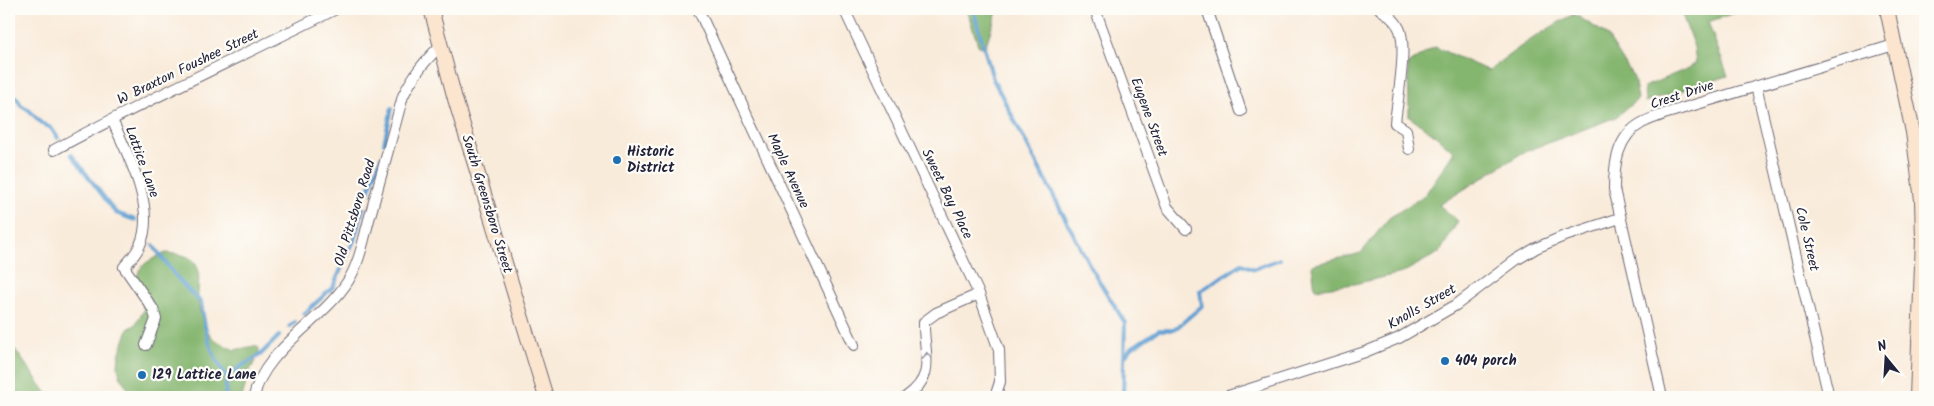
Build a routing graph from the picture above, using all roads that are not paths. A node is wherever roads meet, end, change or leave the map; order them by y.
1 (336, 9) edge
2 (431, 9) edge
3 (698, 9) edge
4 (844, 9) edge
5 (1095, 9) edge
6 (1207, 9) edge
7 (1380, 9) edge
8 (1887, 9) edge
9 (441, 45) junction
10 (1894, 45) junction
11 (1756, 86) junction
12 (1241, 111) dead end
13 (112, 120) junction
14 (54, 150) dead end
15 (1409, 150) dead end
16 (1620, 218) junction
17 (1186, 229) dead end
18 (980, 294) junction
19 (146, 345) dead end
20 (854, 345) dead end
21 (1922, 375) edge
22 (254, 397) edge
23 (546, 397) edge
24 (906, 397) edge
25 (995, 397) edge
26 (1225, 397) edge
27 (1660, 397) edge
28 (1829, 397) edge
29 (1917, 397) edge

1 - 13 street, W Braxton Foushee Street
2 - 9 main road, South Greensboro Street
3 - 20 street, Maple Avenue
4 - 18 street, Sweet Bay Place
5 - 17 street, Eugene Street
6 - 12 street
7 - 15 street
8 - 10 main road
9 - 22 street, Old Pittsboro Road
9 - 23 main road, South Greensboro Street
10 - 11 street, Crest Drive
10 - 21 main road
11 - 16 street, Crest Drive
11 - 28 street, Cole Street
13 - 14 street, W Braxton Foushee Street
13 - 19 street, Lattice Lane
16 - 26 street, Knolls Street
16 - 27 street, Crest Drive
24 -> 18 street
18 - 25 street, Sweet Bay Place
21 - 29 main road

